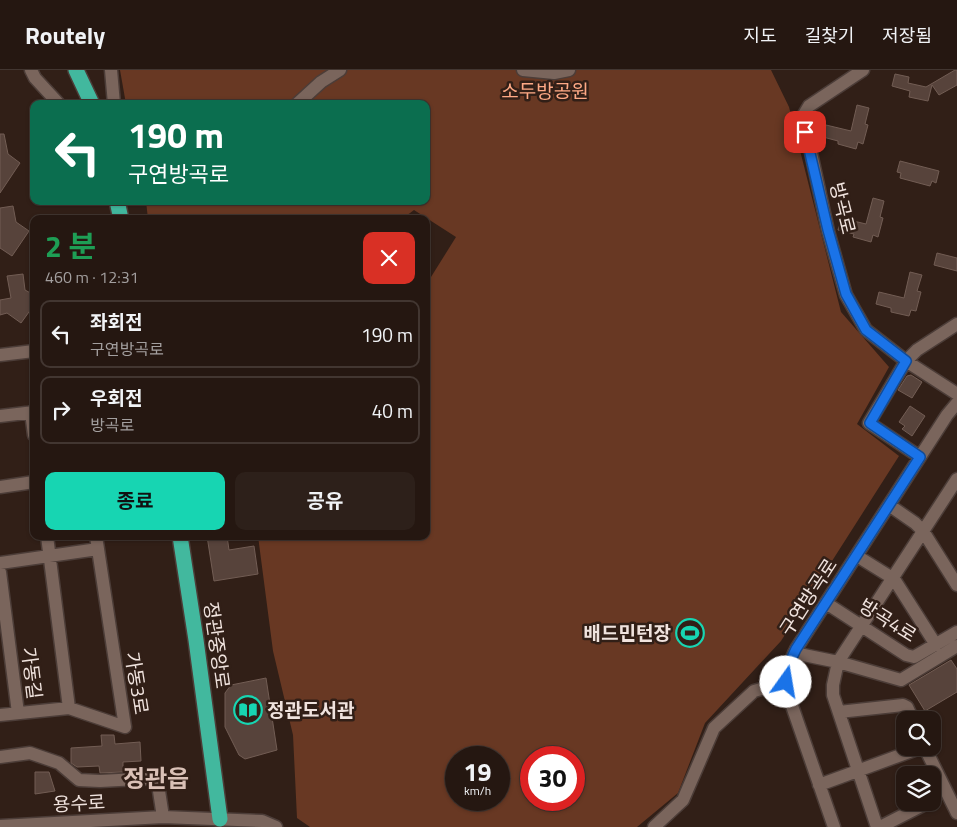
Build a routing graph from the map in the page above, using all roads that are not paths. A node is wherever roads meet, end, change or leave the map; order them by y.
1 (32, 70) edge
2 (76, 70) edge
3 (111, 70) edge
4 (340, 70) edge
5 (523, 70) edge
6 (569, 70) edge
7 (863, 70) edge
8 (55, 100) edge
9 (90, 100) edge
10 (114, 100) edge
11 (301, 100) edge
12 (957, 324) edge
13 (30, 352) edge
14 (0, 356) edge
15 (906, 361) junction
16 (957, 394) edge
17 (957, 403) edge
18 (30, 412) edge
19 (0, 416) edge
20 (920, 457) junction
21 (30, 483) edge
22 (956, 483) edge
23 (0, 487) edge
24 (889, 505) junction
25 (923, 531) junction
26 (47, 540) edge
27 (97, 540) edge
28 (181, 540) edge
29 (98, 550) junction
30 (49, 556) junction
31 (857, 556) junction
32 (0, 563) edge
33 (0, 572) edge
34 (893, 578) junction
35 (957, 585) edge
36 (826, 603) junction
37 (862, 626) junction
38 (957, 632) edge
39 (936, 645) junction
40 (957, 646) edge
41 (794, 652) junction
42 (838, 662) junction
43 (786, 682) junction
44 (69, 708) junction
45 (909, 711) edge
46 (839, 712) junction
47 (18, 713) junction
48 (0, 715) edge
49 (897, 756) edge
50 (929, 756) edge
51 (0, 757) edge
52 (858, 770) junction
53 (819, 785) junction
54 (948, 794) junction
55 (941, 797) edge
56 (912, 811) edge
57 (957, 813) edge
58 (163, 817) junction
59 (220, 820) junction
60 (0, 826) edge
61 (276, 827) edge
62 (654, 827) edge
63 (834, 827) edge
64 (879, 827) edge

1 - 8 street
2 - 9 highway
3 - 10 street
4 - 11 street
5 - 6 street
7 - 15 street, 방곡로
12 - 15 street
13 - 14 street
15 - 16 street, 방곡로
15 - 20 street
17 - 20 street, 구연방곡로
18 - 19 street
20 - 24 street, 구연방곡로
21 - 23 street
22 - 25 street
24 - 25 street
24 - 31 street, 구연방곡로
25 - 34 street
25 - 35 street
26 - 30 street
27 - 29 street, 가동3로
28 - 59 highway, 정관중앙로
29 - 30 street
29 - 44 street, 가동3로
30 - 32 street
30 - 44 street
31 - 34 street
31 - 36 street, 구연방곡로
33 - 47 street, 가동길
34 - 37 street
34 - 39 street
36 - 37 street, 방곡4로
36 - 41 street, 구연방곡로
37 - 39 street, 방곡4로
37 - 42 street
38 - 39 street, 방곡4로
40 - 42 street
41 - 42 street
41 - 43 street, 구연방곡로
42 - 46 street
43 - 53 street, 구연방곡로
43 - 62 street
44 - 47 street, 가동길
45 - 46 street
46 - 52 street
47 - 48 street, 가동길
49 - 52 street
50 - 54 street
51 - 58 street
52 - 53 street
52 - 64 street
53 - 63 street, 구연방곡로
54 - 55 street
54 - 57 street
56 - 64 street
58 - 59 street, 용수로
58 - 60 street, 용수로
59 - 61 street, 용수로

